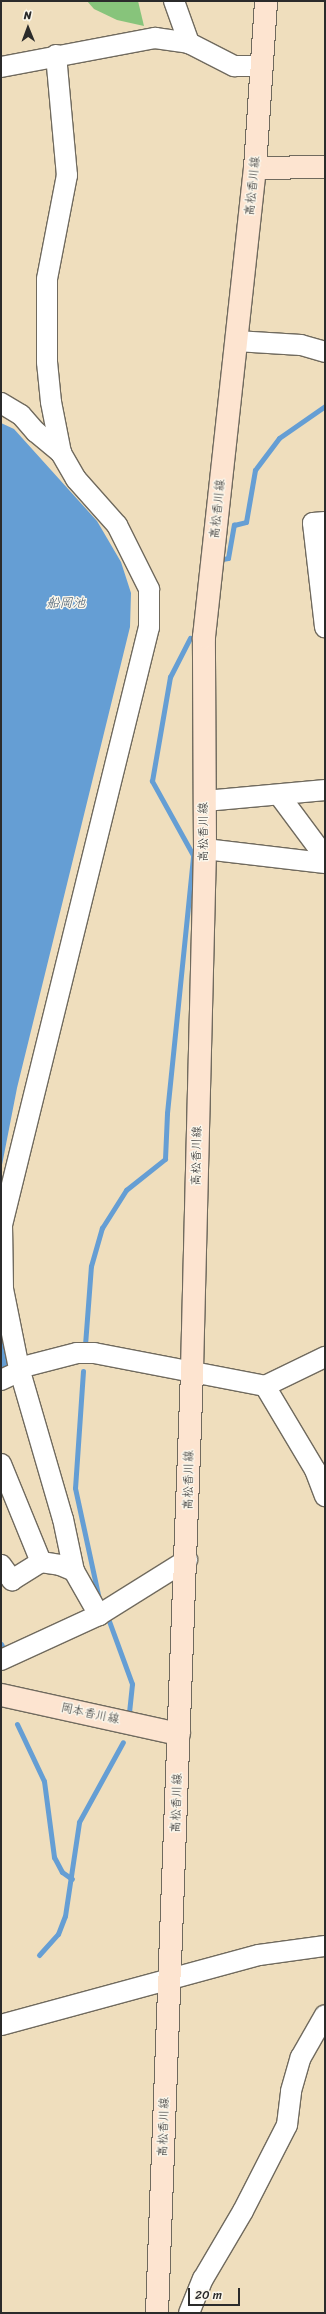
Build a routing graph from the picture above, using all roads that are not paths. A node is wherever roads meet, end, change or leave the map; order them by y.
1 (174, 1) edge
2 (266, 1) edge
3 (189, 43) junction
4 (56, 55) junction
5 (262, 66) junction
6 (1, 67) edge
7 (325, 167) edge
8 (255, 168) junction
9 (236, 341) junction
10 (325, 352) edge
11 (1, 403) edge
12 (61, 453) junction
13 (325, 522) edge
14 (325, 627) edge
15 (325, 790) edge
16 (279, 795) junction
17 (205, 801) junction
18 (205, 850) junction
19 (325, 857) edge
20 (325, 863) edge
21 (325, 1357) edge
22 (19, 1368) junction
23 (192, 1370) junction
24 (1, 1380) edge
25 (265, 1386) junction
26 (1, 1464) edge
27 (325, 1496) edge
28 (187, 1560) junction
29 (41, 1562) junction
30 (1, 1565) edge
31 (74, 1571) junction
32 (99, 1615) junction
33 (1, 1660) edge
34 (1, 1695) edge
35 (179, 1734) junction
36 (325, 1946) edge
37 (169, 1981) junction
38 (325, 2015) edge
39 (1, 2025) edge
40 (157, 2313) edge
41 (189, 2313) edge

1 - 3 street
2 - 5 main road, 高松香川線
3 - 4 street
3 - 5 street
4 - 6 street
4 - 12 street
5 - 8 main road, 高松香川線
7 - 8 main road
8 - 9 main road, 高松香川線
9 - 10 street
9 - 17 main road, 高松香川線
11 - 12 street
12 - 22 street
13 - 14 street
15 - 16 street
16 - 17 street
16 - 19 street
17 - 18 main road, 高松香川線
18 - 20 street
18 - 23 main road, 高松香川線
21 - 25 street
22 - 23 street
22 - 24 street
22 - 31 street
23 - 25 street
23 - 28 main road, 高松香川線
25 - 27 street
26 - 29 street
28 - 32 street
28 - 35 main road, 高松香川線
29 - 30 street
29 - 31 street
31 - 32 street
32 - 33 street
34 - 35 main road, 岡本香川線
35 - 37 main road, 高松香川線
36 - 37 street
37 - 39 street
37 - 40 main road, 高松香川線
38 - 41 street

